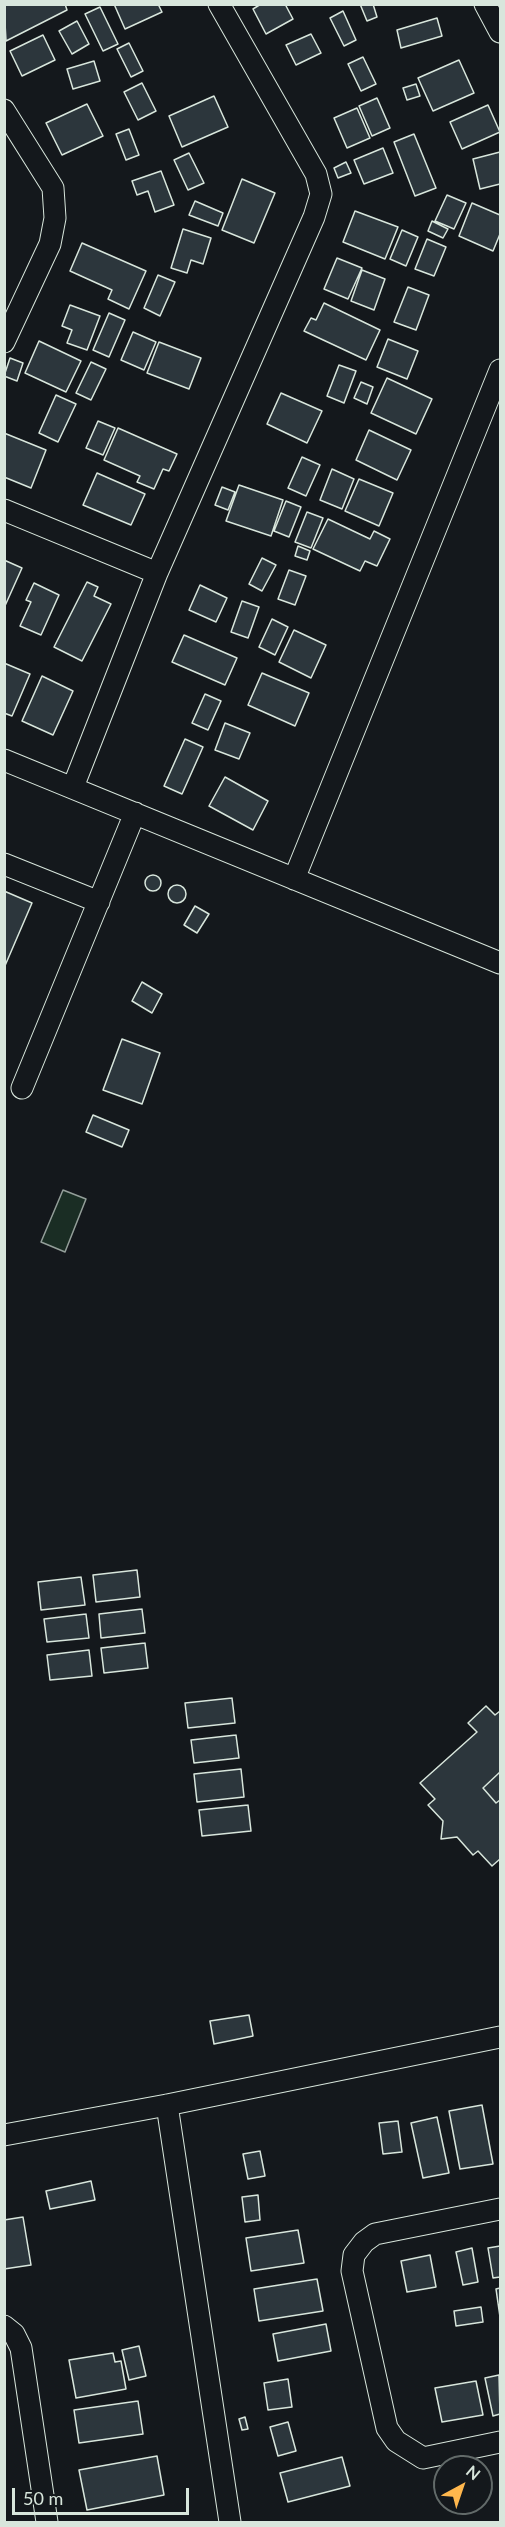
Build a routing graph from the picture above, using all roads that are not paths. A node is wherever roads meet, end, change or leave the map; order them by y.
1 (219, 4) edge
2 (485, 4) edge
3 (501, 32) edge
4 (4, 110) edge
5 (12, 140) edge
6 (4, 342) edge
7 (501, 370) edge
8 (4, 510) edge
9 (158, 573) junction
10 (4, 760) edge
11 (73, 787) junction
12 (135, 813) junction
13 (4, 864) edge
14 (294, 879) junction
15 (99, 902) junction
16 (501, 963) edge
17 (22, 1088) dead end
18 (501, 2037) edge
19 (167, 2105) junction
20 (4, 2134) edge
21 (501, 2209) edge
22 (4, 2326) edge
23 (501, 2442) edge
24 (47, 2523) edge
25 (230, 2523) edge

1 - 9 street
2 - 3 street
4 - 5 street
5 - 6 street
7 - 14 street
8 - 9 street
9 - 11 street
10 - 11 street
11 - 12 street
12 - 14 street
12 - 15 street
13 - 15 street
14 - 16 street
15 - 17 street
18 - 19 street
19 - 20 street
19 - 25 street
21 - 23 street
22 - 24 street

